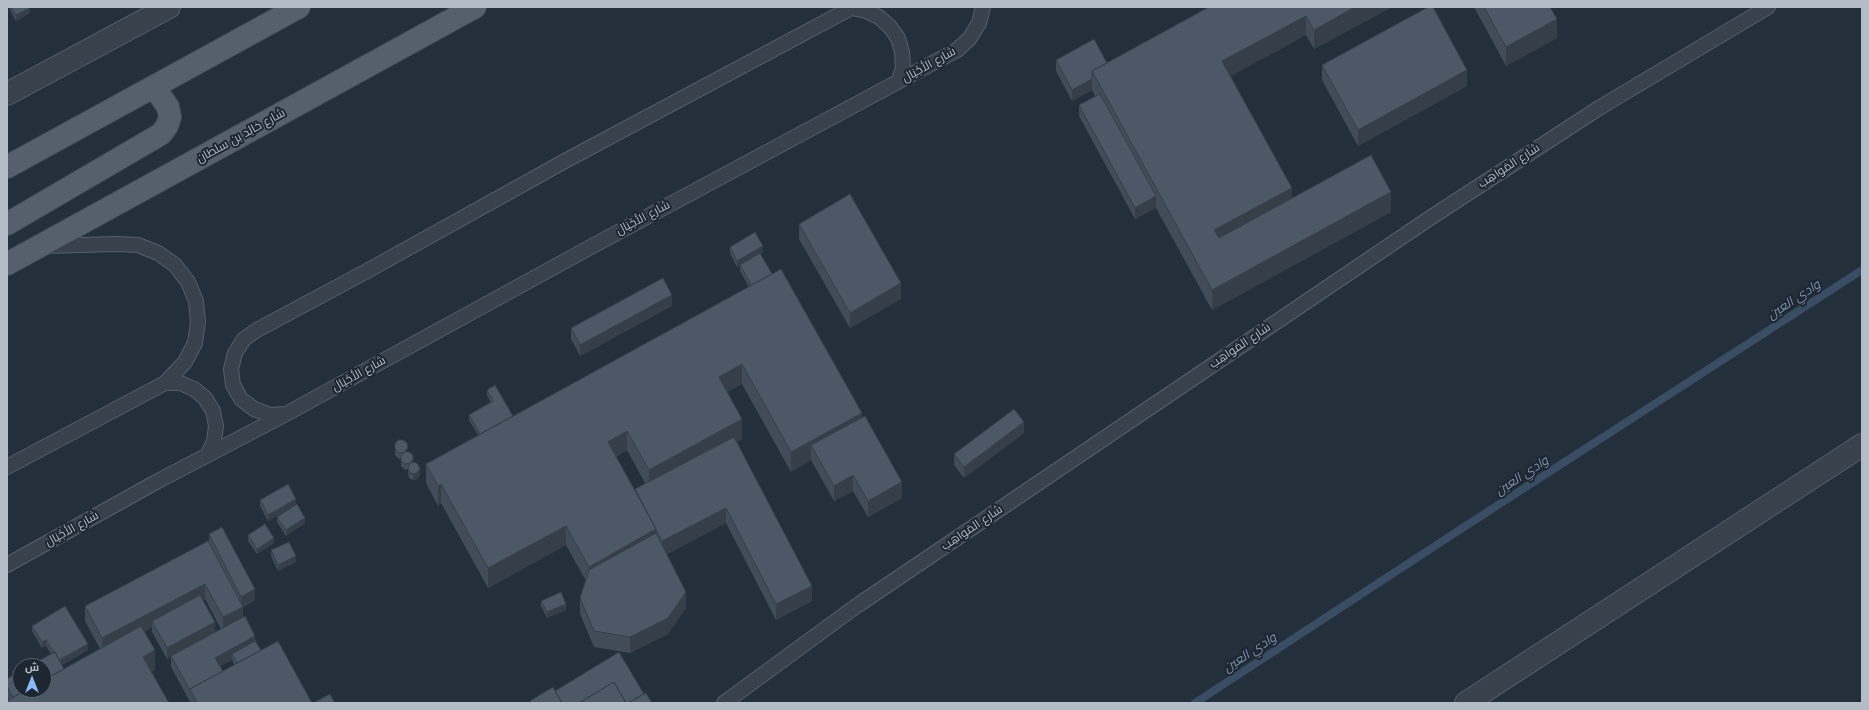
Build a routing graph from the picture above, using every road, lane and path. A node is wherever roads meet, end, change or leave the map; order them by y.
1 (168, 7) edge
2 (299, 7) edge
3 (475, 7) edge
4 (852, 7) edge
5 (983, 7) edge
6 (1768, 7) edge
7 (899, 81) junction
8 (154, 87) junction
9 (7, 94) edge
10 (7, 167) edge
11 (7, 224) edge
12 (40, 246) junction
13 (7, 264) edge
14 (165, 382) junction
15 (286, 414) junction
16 (1862, 445) edge
17 (208, 454) junction
18 (7, 467) edge
19 (7, 565) edge
20 (724, 703) edge
21 (1466, 703) edge

1 - 9 street
2 - 8 main road
3 - 12 main road, شارع خالِد بن سلطان
4 - 7 lane
4 - 15 lane, شارع الأَجْيَال
5 - 7 lane, شارع الأَجْيَال
6 - 20 lane, شارع المَواهِب
7 - 15 lane, شارع الأَجْيَال
8 - 10 main road
8 - 11 main road
12 - 13 main road, شارع خالِد بن سلطان
12 - 14 lane
14 - 17 lane
14 - 18 lane
15 - 17 lane, شارع الأَجْيَال
16 - 21 street
17 - 19 lane, شارع الأَجْيَال

